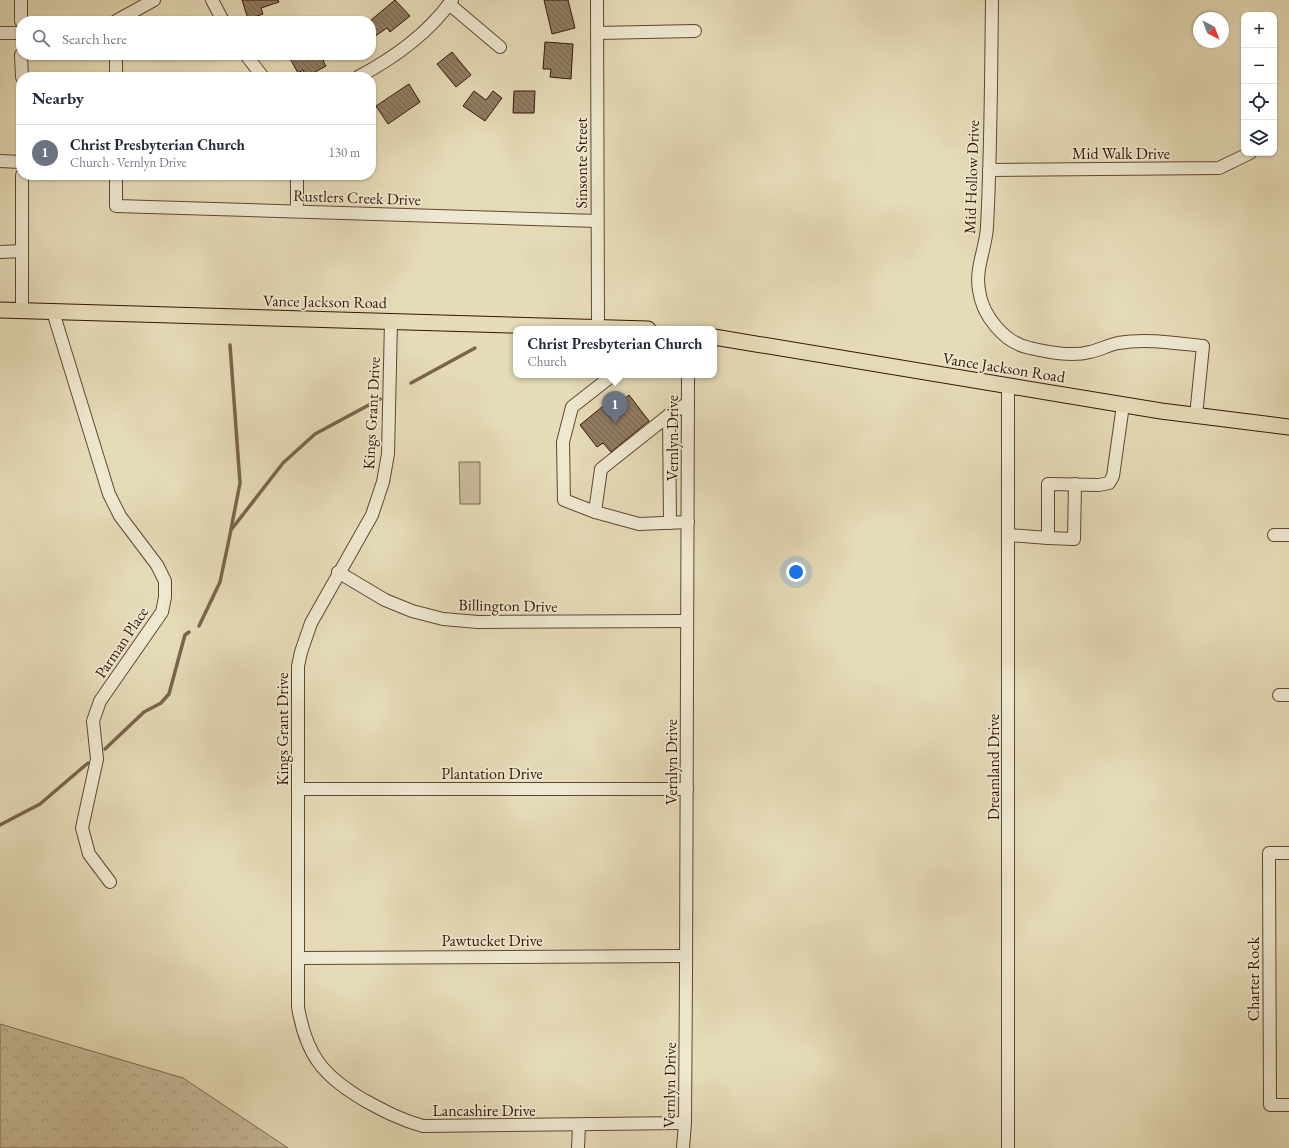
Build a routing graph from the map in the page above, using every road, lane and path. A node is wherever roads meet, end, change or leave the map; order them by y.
1 (21, 0) edge
2 (154, 0) edge
3 (212, 0) edge
4 (597, 0) edge
5 (992, 0) edge
6 (450, 2) edge
7 (21, 16) edge
8 (124, 16) edge
9 (220, 16) edge
10 (695, 31) dead end
11 (0, 33) edge
12 (16, 33) edge
13 (597, 33) junction
14 (500, 47) dead end
15 (22, 60) edge
16 (116, 60) edge
17 (250, 60) edge
18 (22, 72) edge
19 (116, 72) edge
20 (259, 72) edge
21 (368, 72) edge
22 (1244, 156) edge
23 (0, 161) edge
24 (16, 162) edge
25 (989, 170) junction
26 (22, 180) edge
27 (116, 180) edge
28 (297, 180) edge
29 (297, 211) junction
30 (597, 221) junction
31 (22, 251) junction
32 (0, 252) edge
33 (0, 310) edge
34 (22, 311) junction
35 (53, 312) junction
36 (391, 321) junction
37 (564, 326) edge
38 (598, 326) edge
39 (717, 338) edge
40 (609, 378) edge
41 (688, 378) edge
42 (1008, 386) junction
43 (688, 403) junction
44 (1123, 405) junction
45 (669, 415) junction
46 (1196, 416) junction
47 (1289, 427) edge
48 (688, 442) junction
49 (670, 445) junction
50 (1075, 484) junction
51 (594, 512) junction
52 (688, 522) junction
53 (670, 523) junction
54 (1008, 535) junction
55 (1274, 535) dead end
56 (1289, 535) edge
57 (1048, 538) junction
58 (338, 572) junction
59 (688, 622) junction
60 (298, 789) junction
61 (687, 789) junction
62 (1289, 853) edge
63 (110, 882) dead end
64 (686, 956) junction
65 (298, 958) junction
66 (1289, 1105) edge
67 (392, 1116) joint
68 (685, 1123) junction
69 (578, 1125) junction
70 (578, 1148) edge
71 (683, 1148) edge
72 (1008, 1148) edge

1 - 7 street
2 - 8 street
3 - 9 street
4 - 13 street, Sinsonte Street
5 - 25 street, Mid Hollow Drive
6 - 14 street
6 - 21 street
10 - 13 street
11 - 12 street
13 - 30 street, Sinsonte Street
15 - 18 street
16 - 19 street
17 - 20 street
22 - 25 street, Mid Walk Drive
23 - 24 street
25 - 46 street, Mid Hollow Drive
26 - 31 street
27 - 29 street, Rustlers Creek Drive
28 - 29 street
29 - 30 street, Rustlers Creek Drive
30 - 38 street, Sinsonte Street
31 - 32 street
31 - 34 street
33 - 34 main road, Vance Jackson Road
34 - 35 main road, Vance Jackson Road
35 - 36 main road, Vance Jackson Road
35 - 63 street, Parman Place
36 - 37 main road, Vance Jackson Road
36 - 58 street, Kings Grant Drive
39 - 42 main road, Vance Jackson Road
40 - 51 street
41 - 43 street, Vernlyn Drive
42 - 44 main road, Vance Jackson Road
42 - 54 street, Dreamland Drive
43 - 45 street
43 - 48 street, Vernlyn Drive
44 - 46 main road, Vance Jackson Road
44 - 50 street
45 - 49 street
45 - 51 street
46 - 47 main road, Vance Jackson Road
48 - 49 street
48 - 52 street, Vernlyn Drive
49 - 53 street
50 - 57 street
50 - 57 street
51 - 53 street
52 - 53 street
52 - 59 street, Vernlyn Drive
54 - 57 street
54 - 72 street, Dreamland Drive
55 - 56 street
58 - 59 street, Billington Drive
58 - 60 street, Kings Grant Drive
59 - 61 street, Vernlyn Drive
60 - 61 street, Plantation Drive
60 - 65 street, Kings Grant Drive
61 - 64 street, Vernlyn Drive
62 - 66 street, Charter Rock
64 - 65 street, Pawtucket Drive
64 - 68 street, Vernlyn Drive
65 - 67 street, Kings Grant Drive
67 - 69 street, Lancashire Drive
68 - 69 street, Lancashire Drive
68 - 71 street, Vernlyn Drive
69 - 70 street

